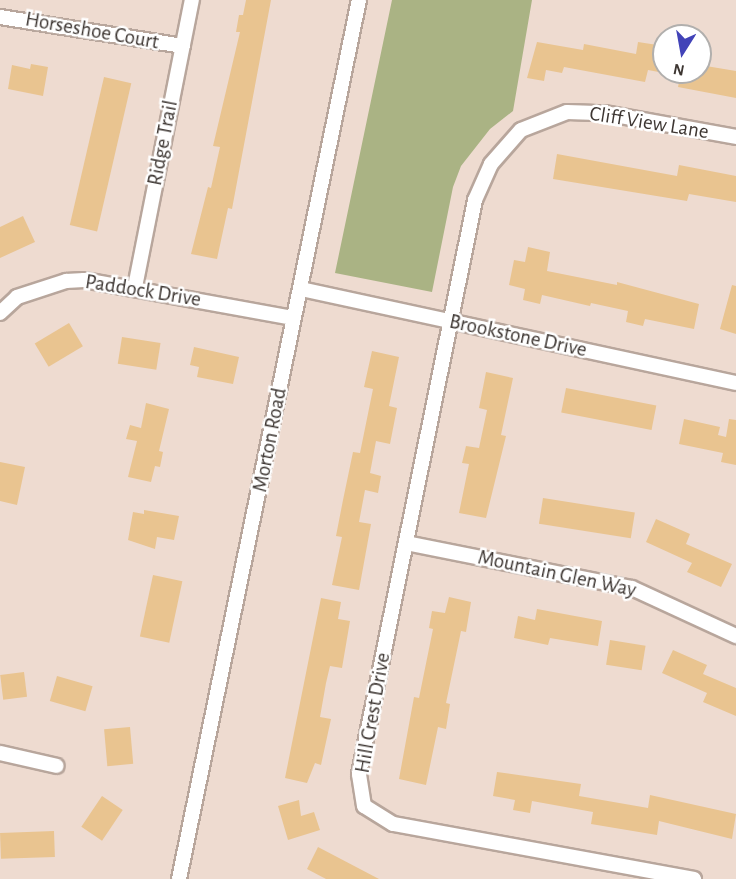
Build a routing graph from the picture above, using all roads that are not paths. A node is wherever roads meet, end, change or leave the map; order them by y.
1 (192, 0) edge
2 (359, 0) edge
3 (0, 17) edge
4 (183, 46) junction
5 (736, 136) edge
6 (135, 286) junction
7 (301, 289) junction
8 (0, 313) edge
9 (294, 318) junction
10 (451, 321) junction
11 (736, 383) edge
12 (406, 543) junction
13 (736, 636) edge
14 (0, 753) edge
15 (57, 766) dead end
16 (179, 879) edge
17 (694, 879) edge

1 - 4 street, Ridge Trail
2 - 7 street, Morton Road
3 - 4 street, Horseshoe Court
4 - 6 street, Ridge Trail
5 - 10 street, Cliff View Lane
6 - 8 street, Paddock Drive
6 - 9 street, Paddock Drive
7 - 9 street, Morton Road
7 - 10 street, Brookstone Drive
9 - 16 street, Morton Road
10 - 11 street, Brookstone Drive
10 - 12 street, Hill Crest Drive
12 - 13 street, Mountain Glen Way
12 - 17 street, Hill Crest Drive
14 - 15 street

